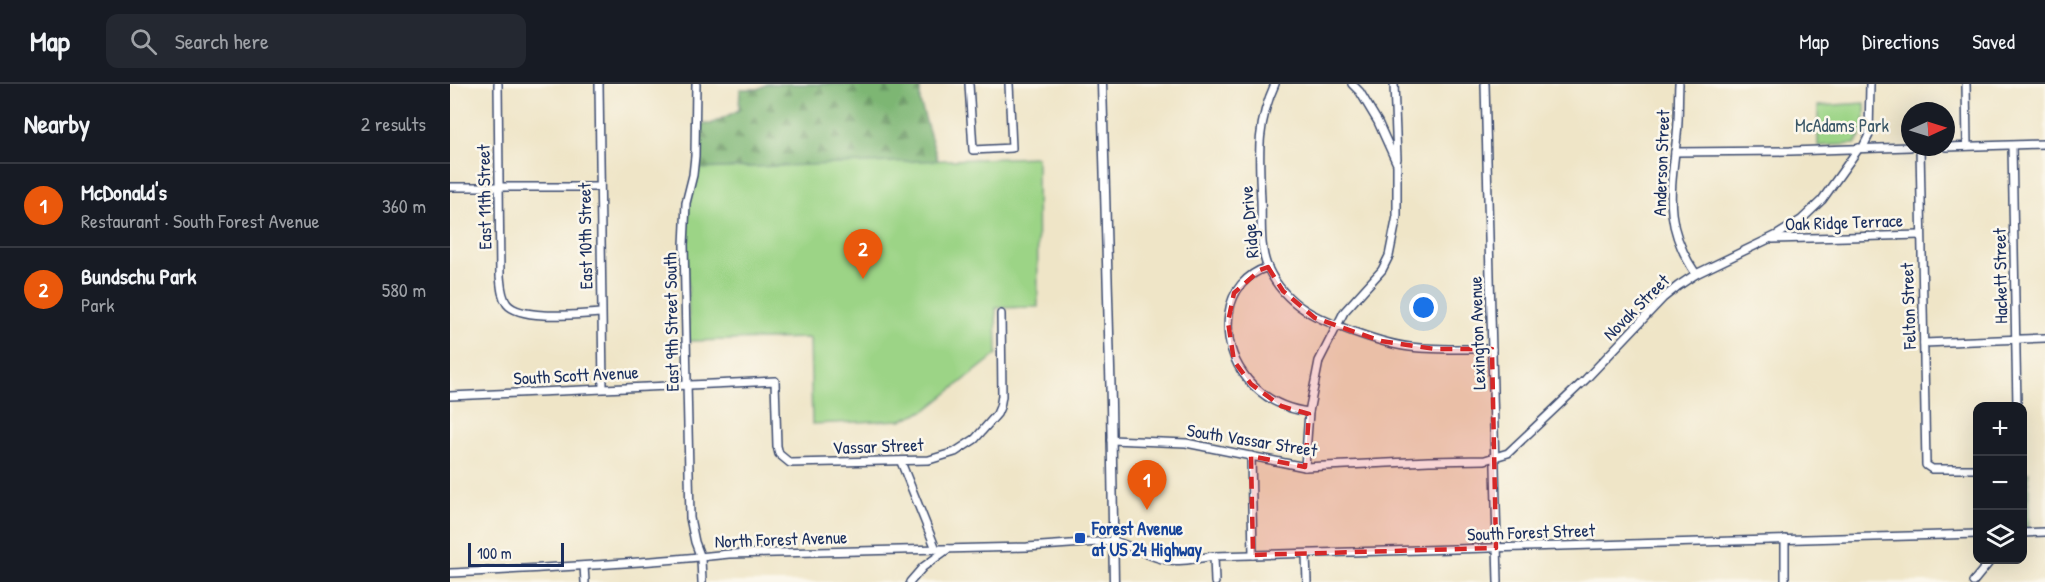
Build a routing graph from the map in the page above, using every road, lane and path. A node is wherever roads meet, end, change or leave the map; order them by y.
1 (498, 84) edge
2 (599, 84) edge
3 (696, 84) edge
4 (969, 84) edge
5 (1009, 84) edge
6 (1102, 84) edge
7 (1275, 84) edge
8 (1352, 84) edge
9 (1394, 84) edge
10 (1485, 84) edge
11 (1679, 84) edge
12 (1870, 84) edge
13 (1966, 84) edge
14 (2045, 144) edge
15 (2012, 146) junction
16 (1901, 147) edge
17 (1955, 147) edge
18 (1967, 147) junction
19 (1861, 148) junction
20 (1675, 152) junction
21 (1920, 156) edge
22 (1397, 164) junction
23 (500, 186) junction
24 (450, 187) edge
25 (599, 187) junction
26 (1921, 235) junction
27 (1768, 239) junction
28 (1268, 267) junction
29 (1696, 274) junction
30 (601, 313) junction
31 (1001, 315) dead end
32 (1336, 326) junction
33 (2016, 338) junction
34 (2045, 338) edge
35 (1924, 343) junction
36 (1492, 349) junction
37 (688, 384) junction
38 (603, 388) junction
39 (450, 396) edge
40 (2017, 402) edge
41 (1309, 412) junction
42 (1112, 440) junction
43 (1251, 456) junction
44 (782, 457) joint
45 (1496, 458) junction
46 (901, 462) junction
47 (1305, 467) junction
48 (1973, 469) edge
49 (2045, 532) edge
50 (2027, 533) edge
51 (1973, 534) edge
52 (1785, 539) junction
53 (1113, 541) junction
54 (1496, 548) junction
55 (936, 549) junction
56 (948, 549) junction
57 (1306, 554) junction
58 (1253, 555) junction
59 (1214, 556) junction
60 (700, 558) junction
61 (1988, 564) edge
62 (584, 566) junction
63 (450, 573) edge
64 (585, 582) edge
65 (702, 582) edge
66 (910, 582) edge
67 (1114, 582) edge
68 (1215, 582) edge
69 (1307, 582) edge
70 (1498, 582) edge
71 (1785, 582) edge
72 (1973, 582) edge

1 - 23 street, East 11th Street
2 - 25 street, East 10th Street
3 - 37 street, East 9th Street South
4 - 5 street
6 - 42 main road
7 - 28 street, Ridge Drive
8 - 22 street
9 - 22 street
10 - 36 street, Lexington Avenue
11 - 20 street, Anderson Street
12 - 19 street
13 - 18 street
14 - 15 street
15 - 18 street
15 - 33 street, Hackett Street
16 - 19 street
17 - 18 street
19 - 20 street
19 - 27 street, Novak Street
20 - 29 street, Anderson Street
21 - 26 street, Felton Street
22 - 32 street
23 - 24 street
23 - 25 street
23 - 30 street, East 11th Street
25 - 30 street, East 10th Street
26 - 27 street, Oak Ridge Terrace
26 - 35 street, Felton Street
27 - 29 street, Novak Street
28 - 32 street, Ridge Drive
28 - 41 street
29 - 45 street, Novak Street
30 - 38 street, East 10th Street
31 - 46 street, Vassar Street
32 - 36 street, Ridge Drive
32 - 41 street
33 - 34 street
33 - 35 street
33 - 40 street, Hackett Street
35 - 48 street, Felton Street
36 - 45 street, Lexington Avenue
37 - 38 street, South Scott Avenue
37 - 44 street, South Scott Avenue
37 - 60 street, East 9th Street South
38 - 39 street, South Scott Avenue
41 - 47 street
42 - 43 street, South Vassar Street
42 - 53 main road
43 - 47 street, South Vassar Street
43 - 58 street
44 - 46 street, Vassar Street
45 - 47 street, South Vassar Street
45 - 54 street, Lexington Avenue
46 - 55 street
49 - 50 street
51 - 52 street, South Forest Street
52 - 54 street, South Forest Street
52 - 71 street
53 - 56 street, North Forest Avenue
53 - 59 street, South Forest Street
53 - 67 main road
54 - 57 street, South Forest Street
54 - 70 street, Lexington Avenue
55 - 56 street, North Forest Avenue
55 - 60 street, North Forest Avenue
56 - 66 street
57 - 58 street, South Forest Street
57 - 69 street
58 - 59 street, South Forest Street
59 - 68 street
60 - 62 street, North Forest Avenue
60 - 65 street, East 9th Street South
61 - 72 street
62 - 63 street, North Forest Avenue
62 - 64 street

